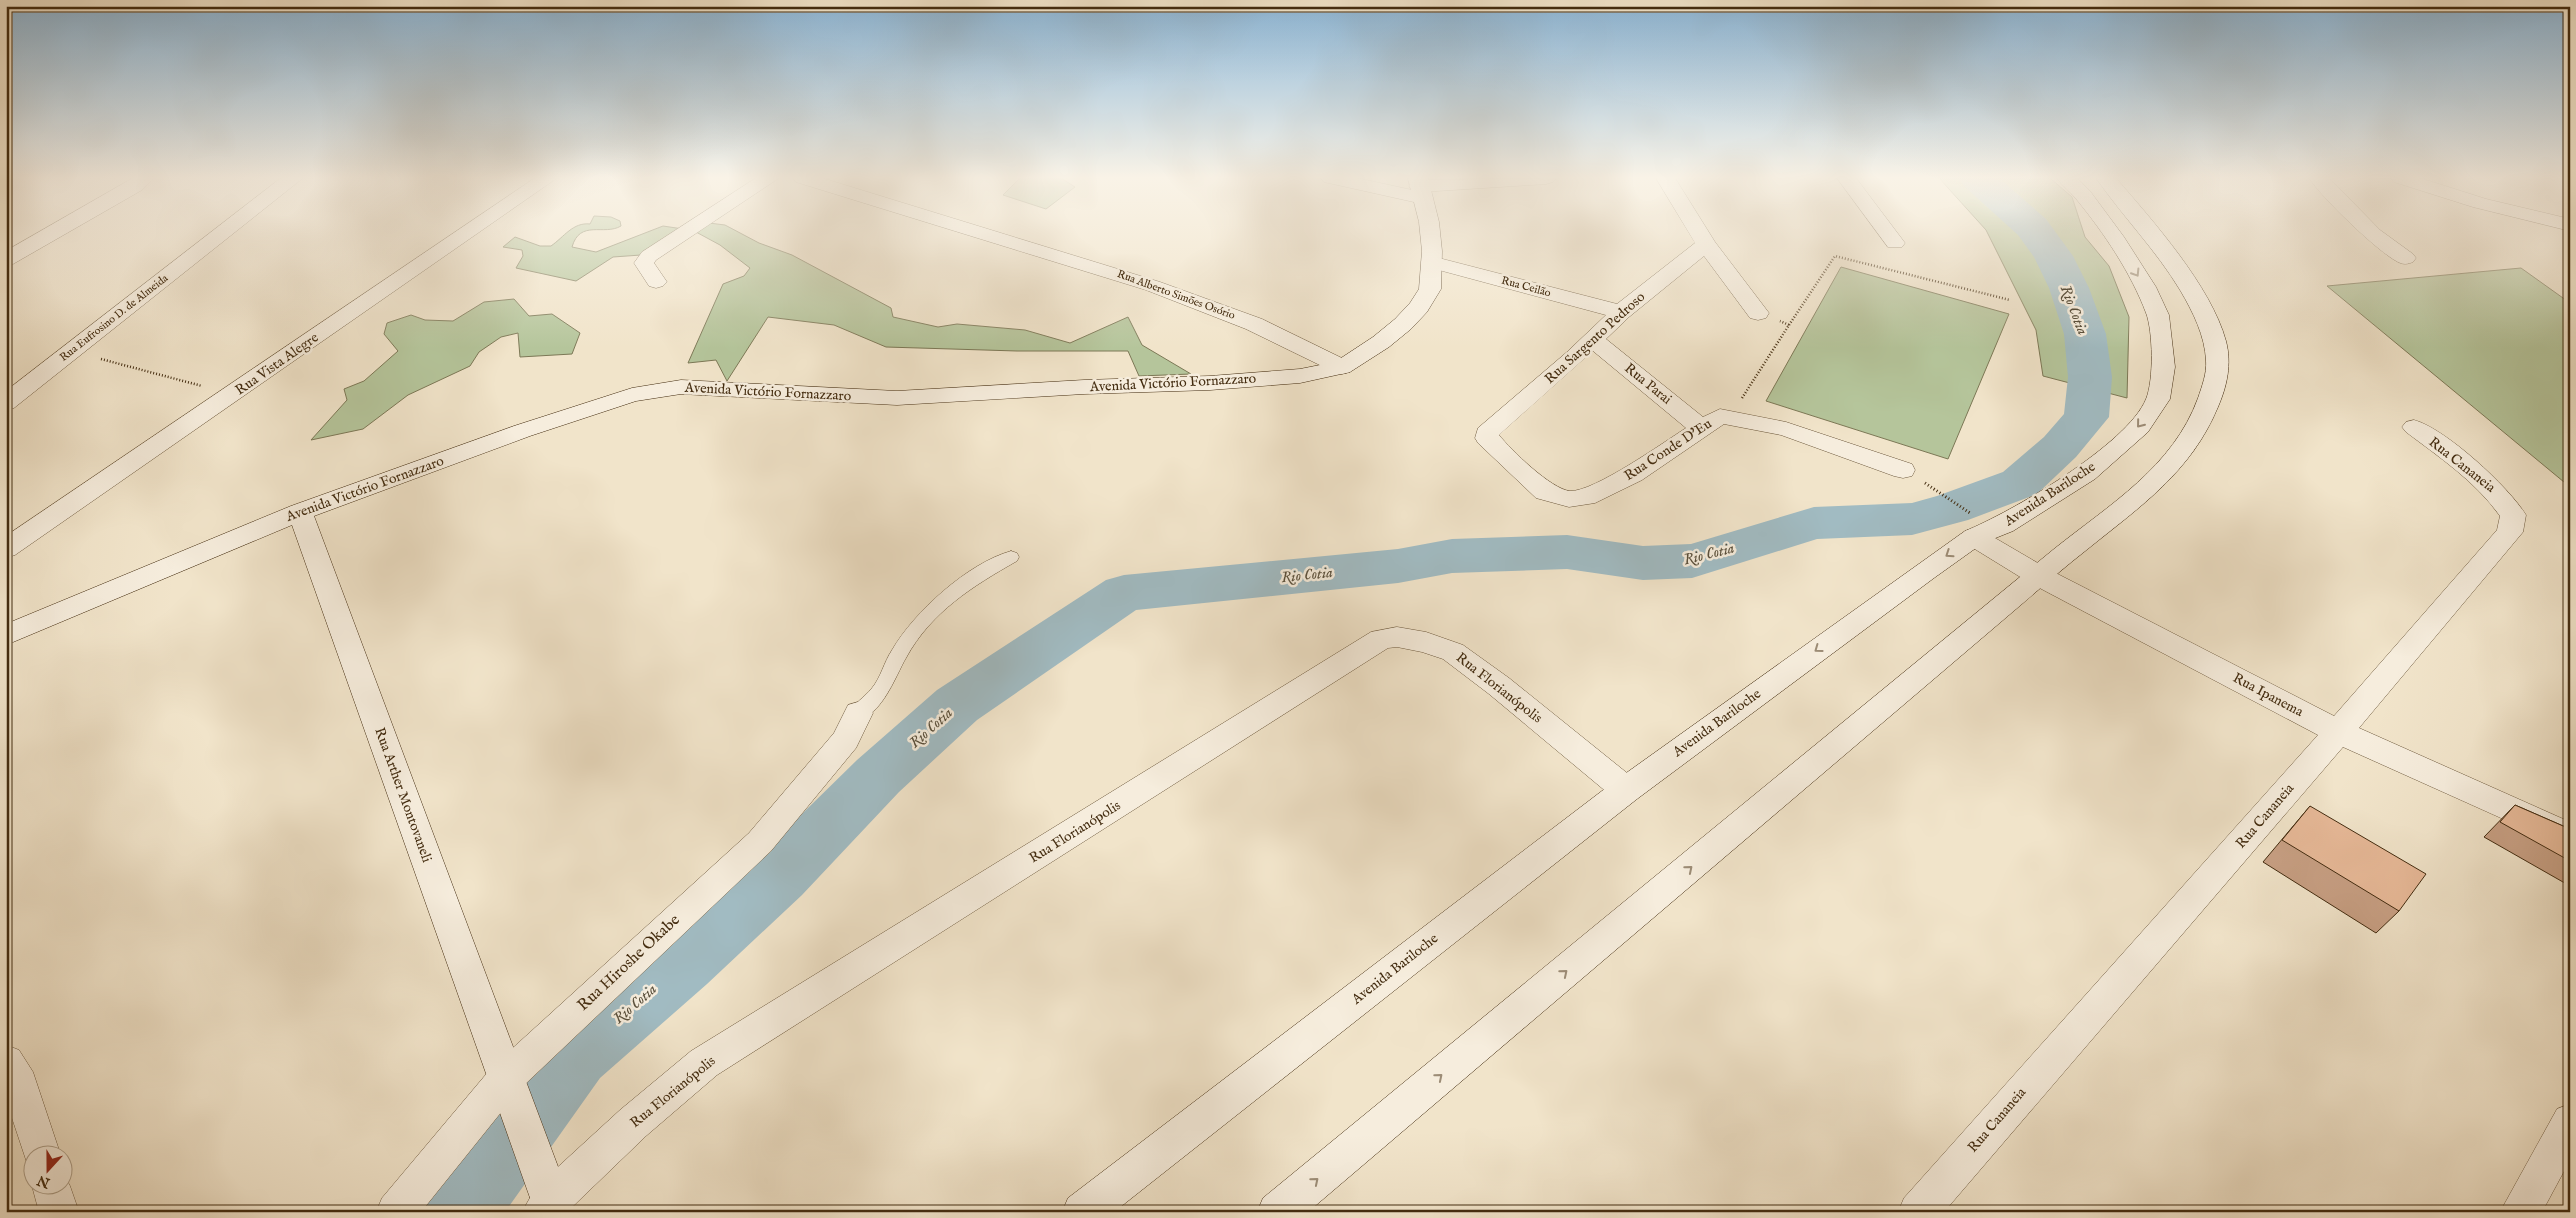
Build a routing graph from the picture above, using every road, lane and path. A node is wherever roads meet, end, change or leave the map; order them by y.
1 (50, 235) edge
2 (220, 235) edge
3 (465, 235) edge
4 (682, 235) edge
5 (987, 235) edge
6 (1430, 235) edge
7 (1700, 235) edge
8 (1888, 235) edge
9 (2112, 235) edge
10 (2151, 235) edge
11 (2374, 235) edge
12 (1706, 244) junction
13 (1895, 244) dead end
14 (2406, 258) dead end
15 (6, 260) edge
16 (1431, 262) junction
17 (656, 282) dead end
18 (2010, 300) dead end
19 (1621, 312) junction
20 (1758, 313) joint
21 (1789, 325) junction
22 (1592, 339) junction
23 (72, 351) junction
24 (1342, 367) junction
25 (234, 394) junction
26 (6, 404) edge
27 (1742, 421) junction
28 (2414, 427) dead end
29 (1703, 429) junction
30 (1487, 433) joint
31 (1902, 470) dead end
32 (1938, 491) dead end
33 (300, 512) junction
34 (1970, 524) junction
35 (6, 549) edge
36 (1011, 557) dead end
37 (2039, 576) junction
38 (6, 634) edge
39 (858, 713) joint
40 (2338, 732) junction
41 (1626, 790) junction
42 (2570, 836) edge
43 (6, 1062) edge
44 (508, 1084) junction
45 (2570, 1122) edge
46 (39, 1146) edge
47 (54, 1196) edge
48 (549, 1208) edge
49 (59, 1212) edge
50 (396, 1212) edge
51 (1082, 1212) edge
52 (1277, 1212) edge
53 (1918, 1212) edge
54 (2520, 1212) edge

1 - 15 street
2 - 23 street, Rua Eufrosino D. de Almeida
3 - 25 street, Rua Vista Alegre
4 - 17 street
5 - 24 street, Rua Alberto Simões Osório
6 - 16 street, Avenida Victório Fornazzaro
7 - 12 street
8 - 13 street
9 -> 34 street, Avenida Bariloche
10 - 37 street
11 - 14 street
12 - 19 street, Rua Sargento Pedroso
12 - 20 street
16 - 19 street, Rua Ceilão
16 - 24 street, Avenida Victório Fornazzaro
18 - 21 path
19 - 22 street, Rua Sargento Pedroso
20 - 21 path
21 - 27 path
22 - 29 street, Rua Parai
22 - 30 street, Rua Sargento Pedroso
23 - 25 path
23 - 26 street, Rua Eufrosino D. de Almeida
24 - 33 street, Avenida Victório Fornazzaro
25 - 35 street, Rua Vista Alegre
27 - 29 street, Rua Conde D'Eu
27 - 31 street, Rua Conde D'Eu
28 - 40 street, Rua Cananeia
29 - 30 street, Rua Conde D'Eu
32 - 34 path
33 - 38 street, Avenida Victório Fornazzaro
33 - 44 street, Rua Arther Montovaneli
34 - 37 street, Rua Ipanema
34 -> 41 street, Avenida Bariloche
36 - 39 lane
37 - 40 street, Rua Ipanema
52 -> 37 street
39 - 44 street, Rua Hiroshe Okabe
40 - 42 street, Rua Ipanema
40 - 53 street, Rua Cananeia
41 - 48 street, Rua Florianópolis
41 - 51 street, Avenida Bariloche
43 - 46 street
44 - 48 street, Rua Arther Montovaneli
44 - 50 street, Rua Hiroshe Okabe
45 - 54 street
47 - 49 street

